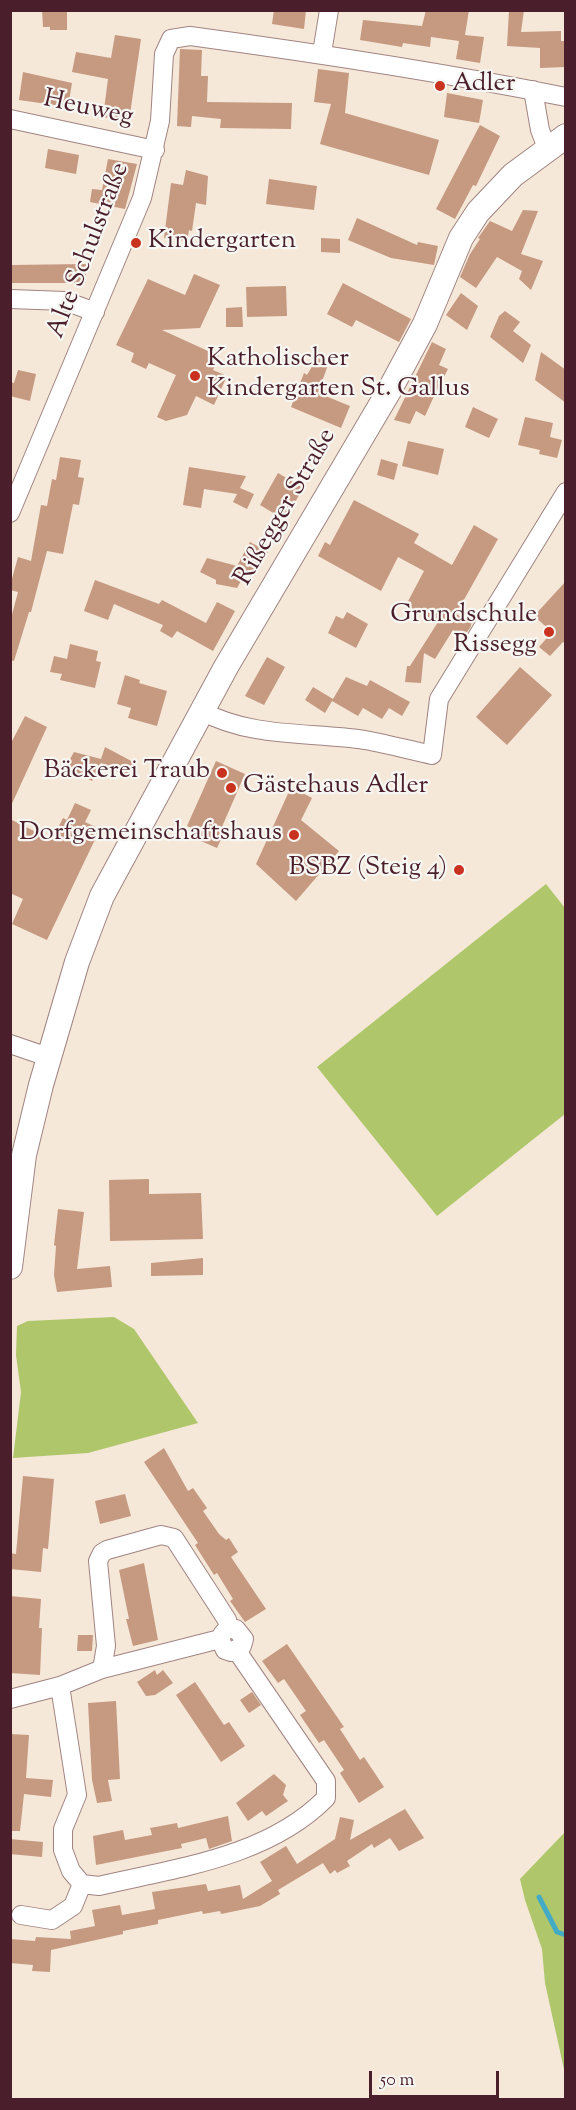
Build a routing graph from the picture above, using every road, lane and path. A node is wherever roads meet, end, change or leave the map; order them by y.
1 (329, 10) edge
2 (322, 53) junction
3 (533, 90) junction
4 (566, 97) edge
5 (10, 119) edge
6 (556, 142) edge
7 (155, 150) junction
8 (10, 299) edge
9 (95, 312) junction
10 (17, 482) edge
11 (566, 492) edge
12 (10, 513) edge
13 (202, 711) junction
14 (10, 1044) edge
15 (48, 1057) junction
16 (10, 1267) edge
17 (224, 1634) junction
18 (102, 1669) junction
19 (60, 1686) junction
20 (10, 1699) edge
21 (82, 1884) junction
22 (21, 1915) dead end

1 - 2 street
2 - 3 street, Alte Schulstraße
2 - 7 street, Alte Schulstraße
3 - 4 street, Alte Schulstraße
3 - 6 street
5 - 7 street, Heuweg
6 - 13 street, Rißegger Straße
7 - 9 street, Alte Schulstraße
8 - 9 street
9 - 10 street, Alte Schulstraße
10 - 12 street, Alte Schulstraße
11 - 13 street
13 - 15 street, Rißegger Straße
14 - 15 street
15 - 16 street, Rißegger Straße
17 - 18 street
17 - 18 street
17 - 21 street
18 - 19 street
19 - 20 street
19 - 21 street
21 - 22 street

